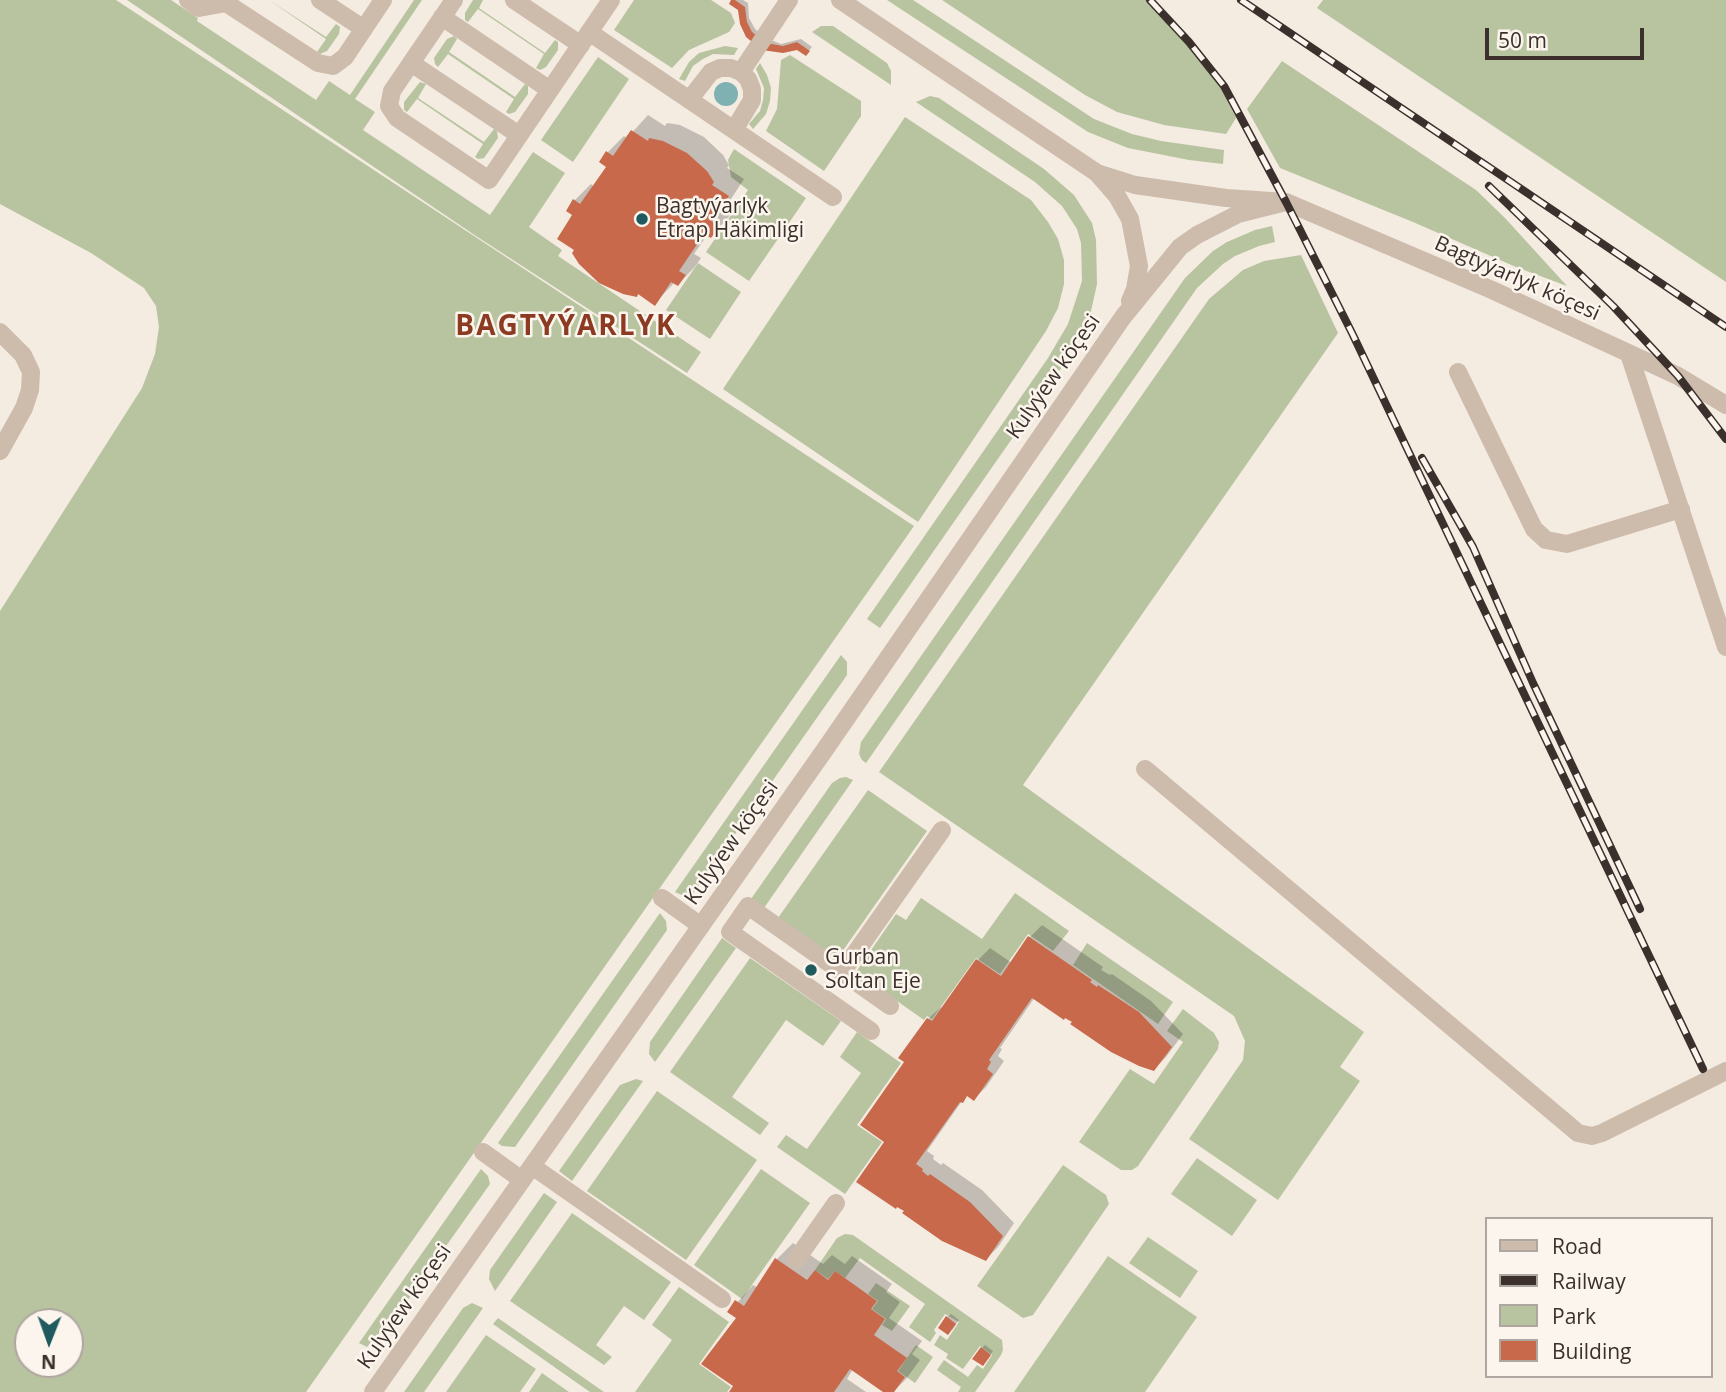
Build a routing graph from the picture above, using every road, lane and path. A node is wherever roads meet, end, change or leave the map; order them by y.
1 (188, 0) edge
2 (320, 0) edge
3 (383, 0) edge
4 (454, 0) edge
5 (514, 0) edge
6 (611, 0) edge
7 (789, 0) edge
8 (840, 0) edge
9 (442, 17) junction
10 (364, 29) junction
11 (585, 38) junction
12 (411, 63) junction
13 (741, 72) junction
14 (550, 90) junction
15 (689, 100) junction
16 (734, 130) junction
17 (519, 135) junction
18 (1097, 173) junction
19 (833, 197) dead end
20 (1286, 202) junction
21 (1123, 317) junction
22 (0, 332) edge
23 (1629, 354) junction
24 (1458, 372) dead end
25 (1726, 405) edge
26 (0, 451) edge
27 (1681, 509) junction
28 (1726, 647) edge
29 (1145, 769) dead end
30 (942, 830) dead end
31 (662, 898) dead end
32 (716, 904) junction
33 (739, 920) junction
34 (701, 926) junction
35 (842, 972) junction
36 (890, 1006) dead end
37 (872, 1031) dead end
38 (1726, 1070) edge
39 (483, 1152) dead end
40 (527, 1173) junction
41 (836, 1203) dead end
42 (796, 1260) dead end
43 (722, 1299) dead end
44 (373, 1392) edge

1 - 10 street
2 - 10 street
3 - 10 street
4 - 9 street
5 - 11 street
6 - 11 street
7 - 13 street
8 - 18 street
9 - 12 street
9 - 14 street
11 - 14 street
11 - 15 street
12 - 17 street
12 - 17 street
13 - 15 street
13 - 16 street
14 - 17 street
15 - 16 street
16 - 19 street
18 - 20 street, Bagtyýarlyk köçesi
18 - 21 street
20 - 21 street
20 - 23 street, Bagtyýarlyk köçesi
21 - 32 street, Kulyýew köçesi
22 - 26 street
23 - 25 street, Bagtyýarlyk köçesi
23 - 27 street
24 - 27 street
27 - 28 street
29 - 38 street
30 - 35 street
31 - 34 street
32 - 33 street
32 - 34 street, Kulyýew köçesi
33 - 35 street
33 - 37 street
34 - 40 street, Kulyýew köçesi
35 - 36 street
39 - 40 street
40 - 43 street
40 - 44 street, Kulyýew köçesi
41 - 42 street

